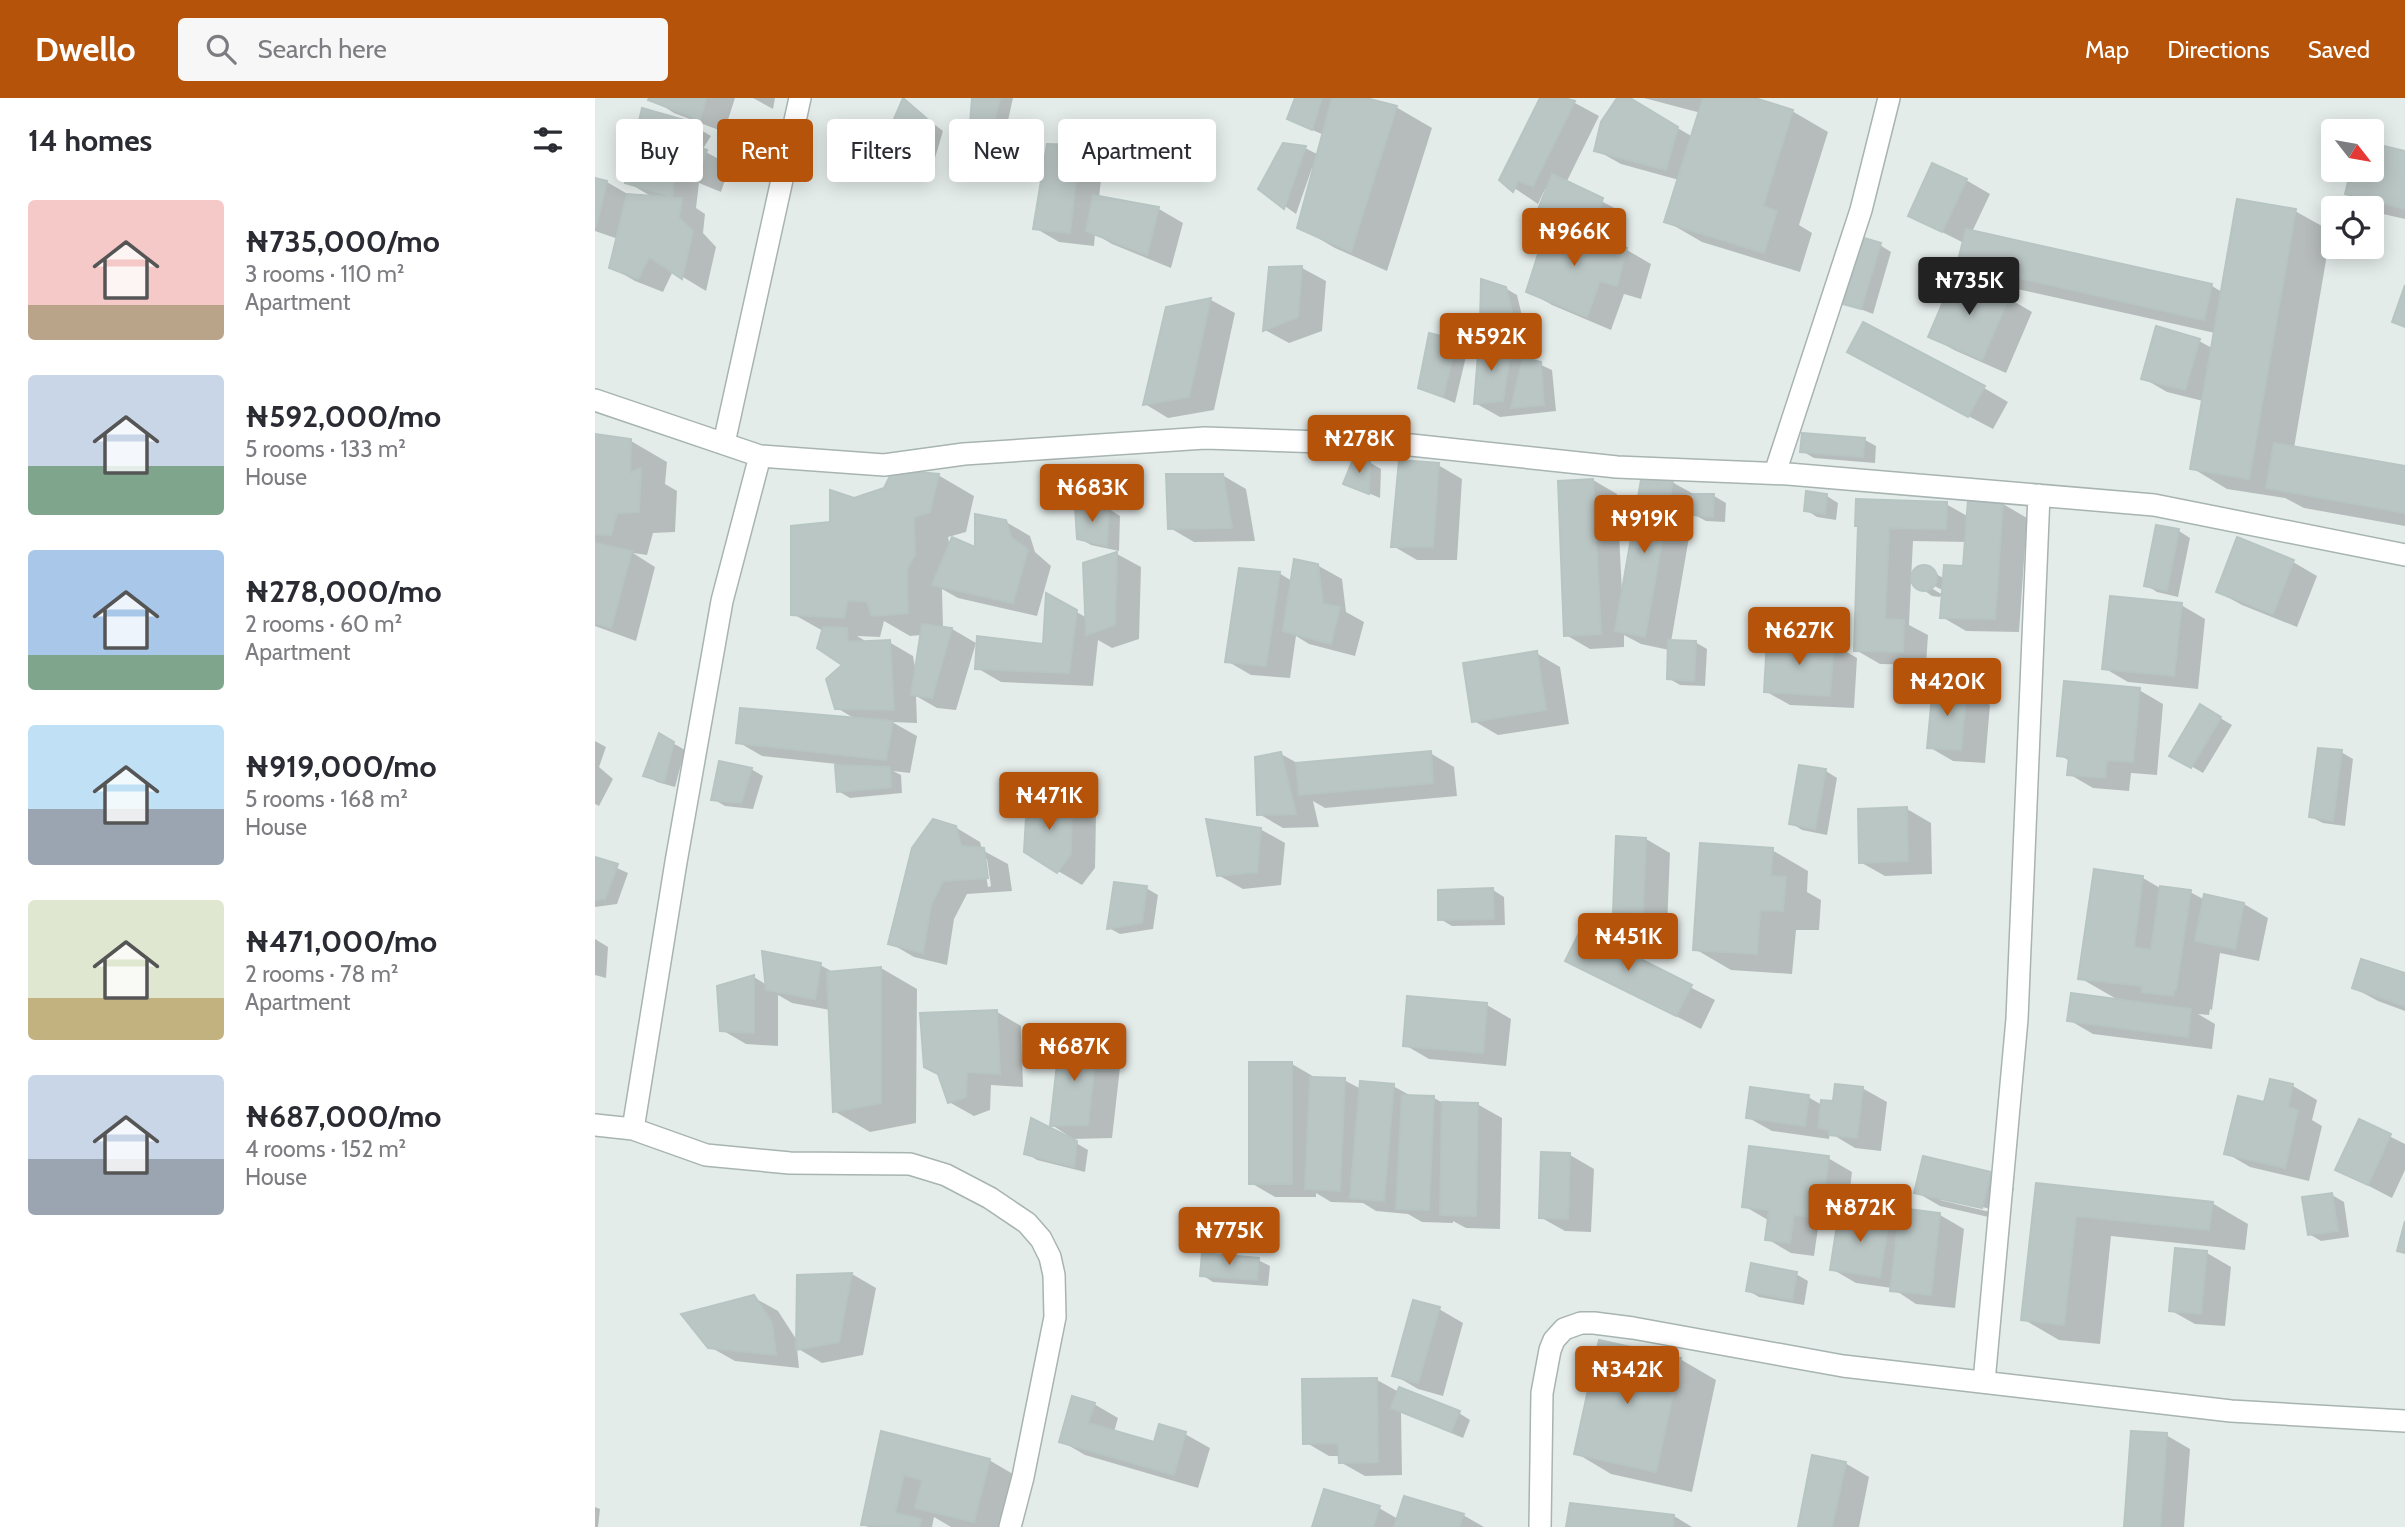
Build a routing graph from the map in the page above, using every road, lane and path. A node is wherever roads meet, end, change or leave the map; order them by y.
1 (800, 98) edge
2 (1889, 98) edge
3 (595, 400) edge
4 (723, 443) junction
5 (759, 456) junction
6 (1775, 473) junction
7 (2039, 495) junction
8 (2405, 555) edge
9 (595, 1125) edge
10 (633, 1129) junction
11 (1984, 1382) junction
12 (2405, 1421) edge
13 (1010, 1527) edge
14 (1540, 1527) edge

1 - 4 street
2 - 6 street
3 - 4 street
4 - 5 street
5 - 6 street
5 - 10 street
6 - 7 street
7 - 8 street
7 - 11 street
9 - 10 street
10 - 13 street
11 - 12 street
11 - 14 street

